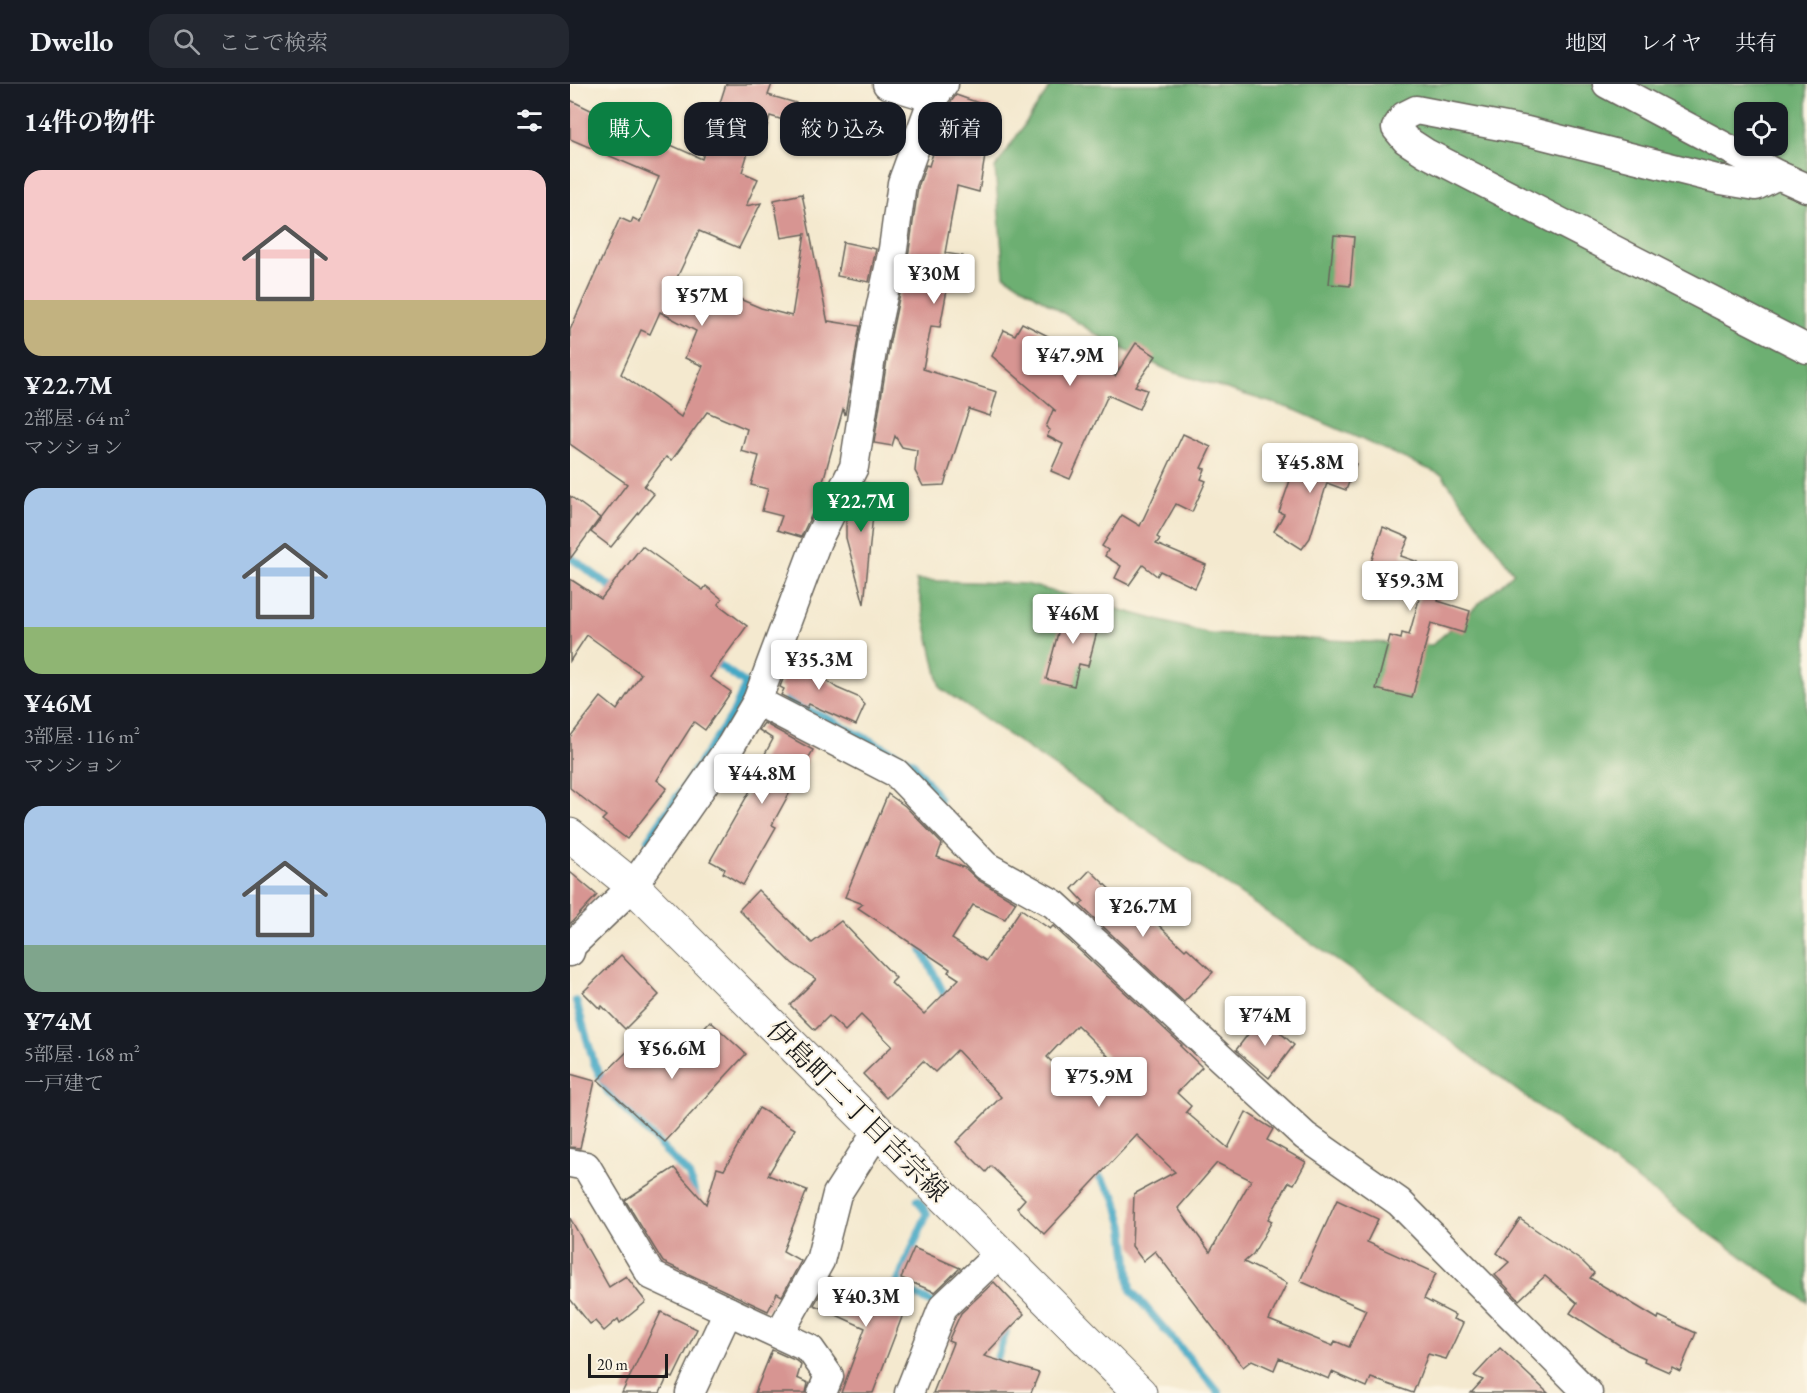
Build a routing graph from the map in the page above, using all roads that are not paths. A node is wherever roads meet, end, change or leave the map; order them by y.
1 (886, 84) edge
2 (1607, 84) edge
3 (938, 91) edge
4 (1778, 176) junction
5 (1807, 188) edge
6 (1807, 349) edge
7 (757, 701) junction
8 (570, 836) edge
9 (633, 886) junction
10 (571, 947) edge
11 (878, 1130) junction
12 (570, 1163) edge
13 (1000, 1253) junction
14 (728, 1311) junction
15 (779, 1334) junction
16 (690, 1393) edge
17 (822, 1393) edge
18 (909, 1393) edge
19 (1140, 1393) edge
20 (1587, 1393) edge

1 - 3 street
2 - 4 street
3 - 7 street
4 - 5 street
4 - 6 street
7 - 9 street
7 - 20 street
8 - 9 street, 伊島町二丁目吉宗線
9 - 10 street
9 - 11 street, 伊島町二丁目吉宗線
11 - 13 street, 伊島町二丁目吉宗線
11 - 15 street
12 - 14 street
13 - 18 street
13 - 19 street, 伊島町二丁目吉宗線
14 - 15 street
14 - 16 street
15 - 17 street

